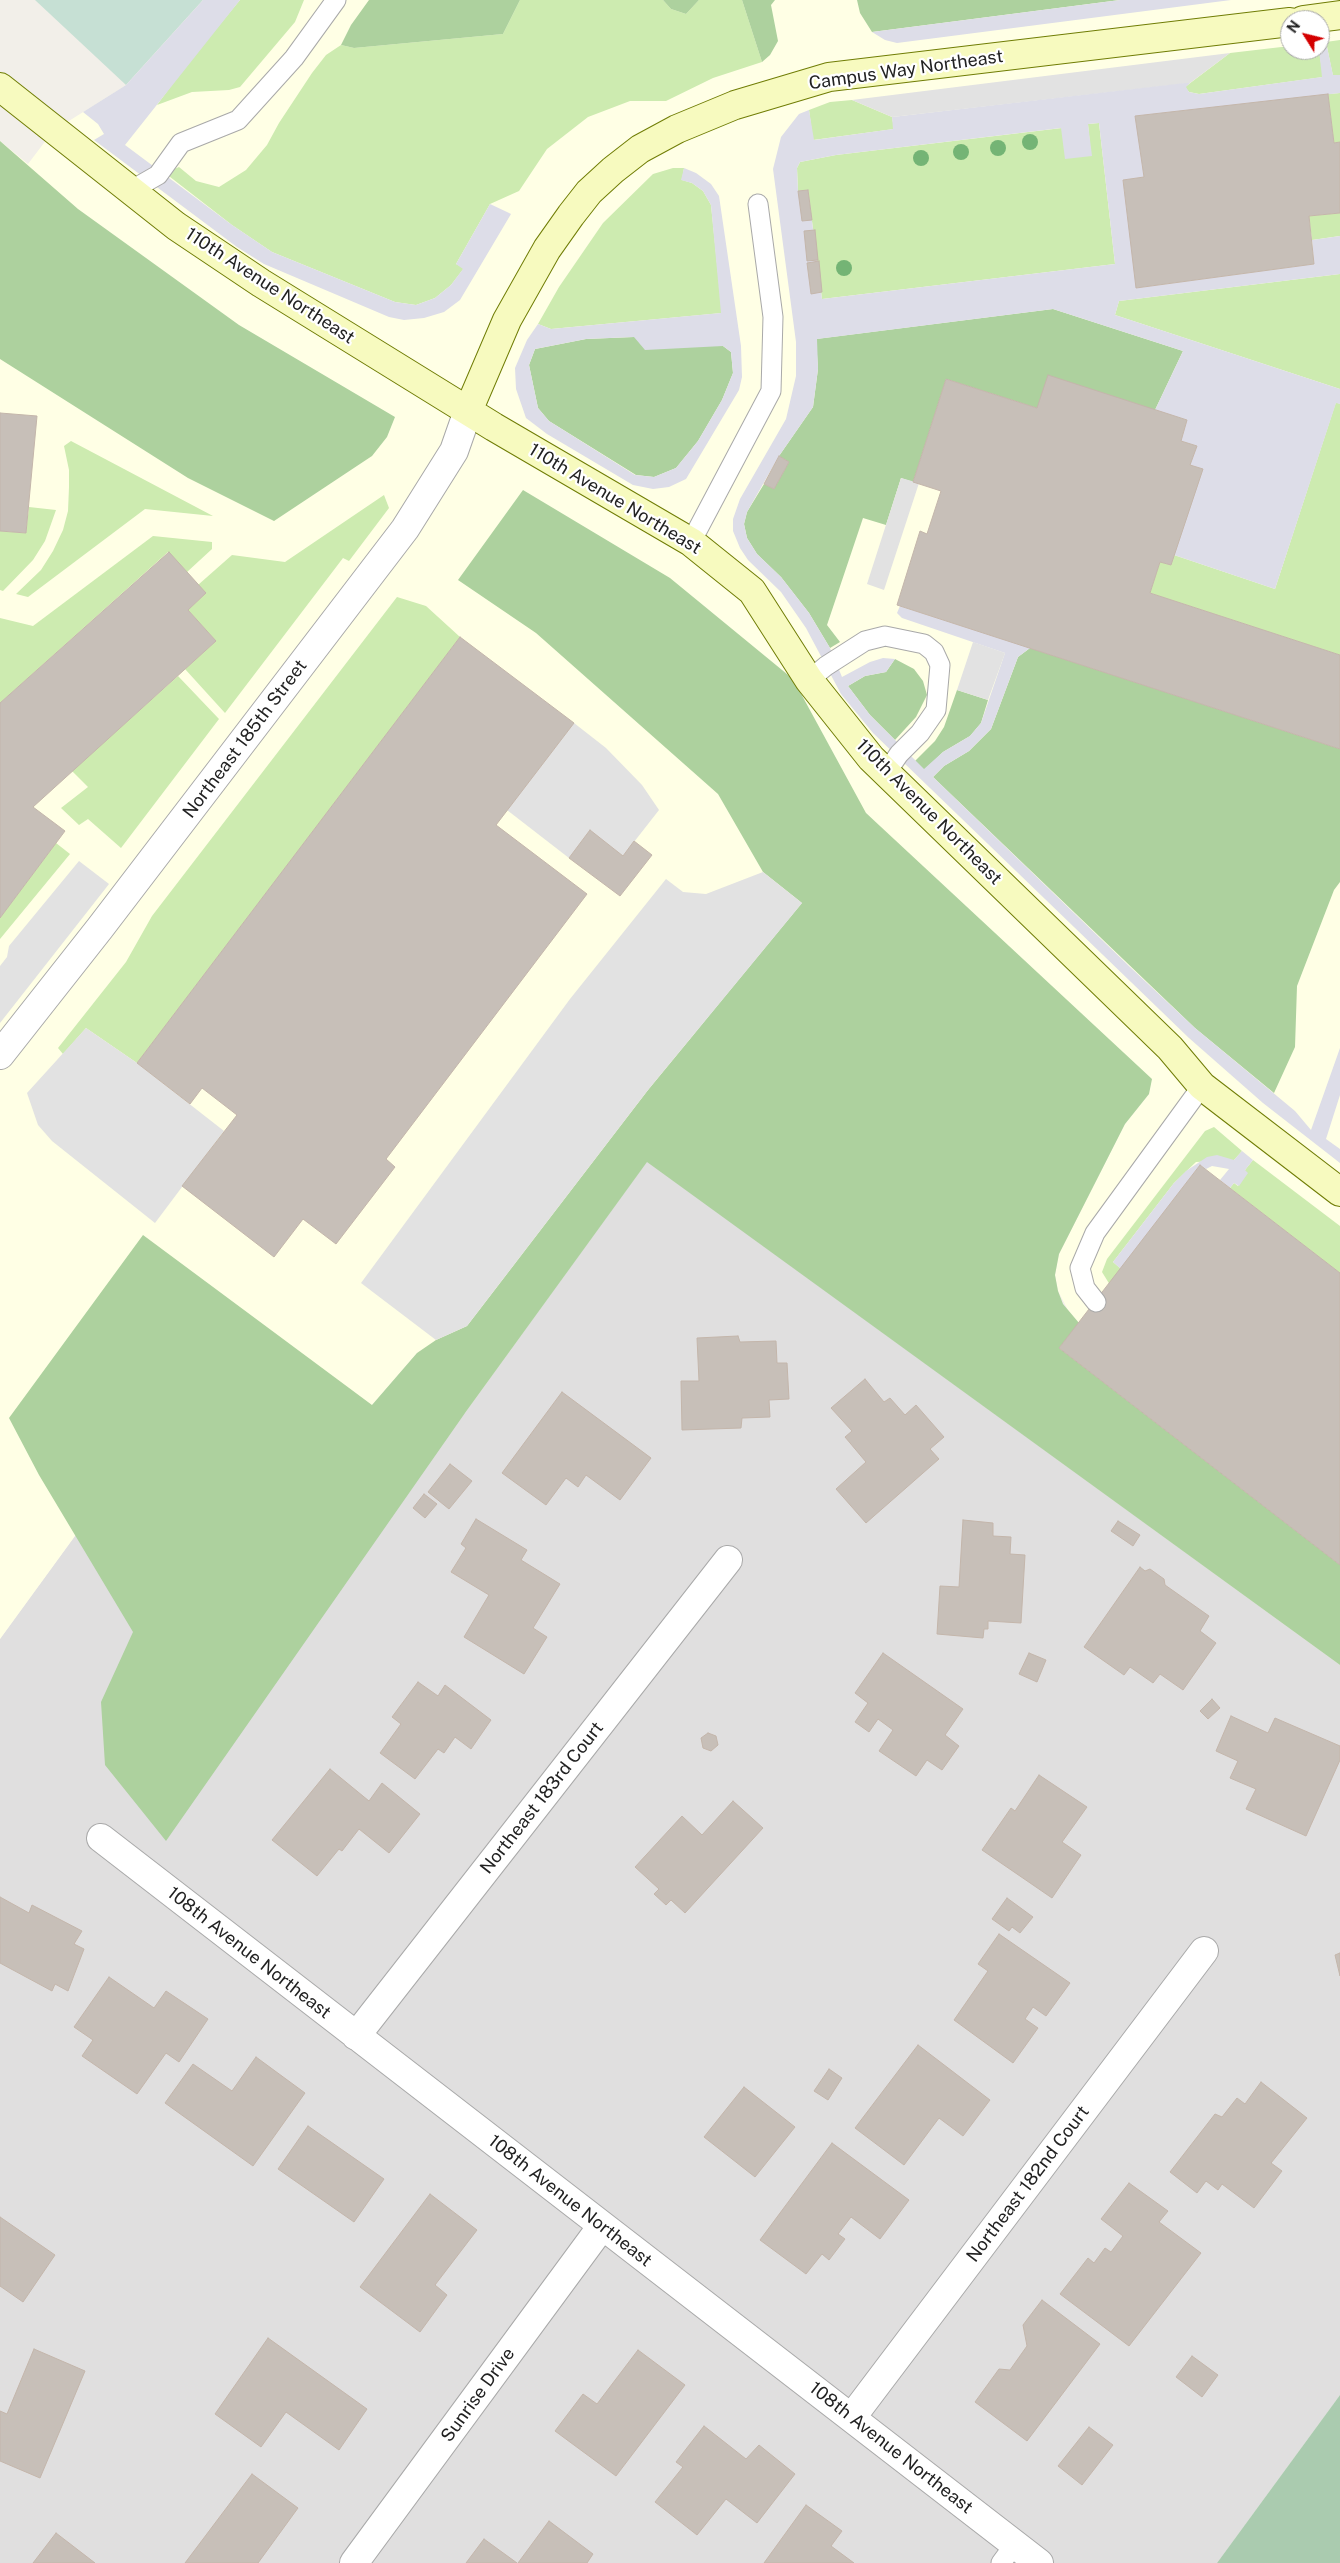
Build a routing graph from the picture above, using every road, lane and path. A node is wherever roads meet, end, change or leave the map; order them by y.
1 (336, 0) edge
2 (1280, 23) edge
3 (0, 87) edge
4 (130, 191) junction
5 (758, 204) dead end
6 (468, 411) junction
7 (691, 542) junction
8 (809, 680) junction
9 (886, 773) junction
10 (0, 1054) edge
11 (1202, 1086) junction
12 (1340, 1192) edge
13 (1096, 1302) dead end
14 (728, 1560) dead end
15 (101, 1838) dead end
16 (1204, 1951) dead end
17 (356, 2036) junction
18 (602, 2226) junction
19 (852, 2417) junction
20 (1008, 2554) edge
21 (354, 2563) edge
22 (1039, 2563) edge

1 - 4 lane
2 - 6 street, Campus Way Northeast
3 - 4 street, 110th Avenue Northeast
4 - 6 street, 110th Avenue Northeast
5 - 7 lane
6 - 7 street, 110th Avenue Northeast
6 - 10 street, Northeast 185th Street
7 - 8 street, 110th Avenue Northeast
8 - 9 street, 110th Avenue Northeast
8 - 9 lane
9 - 11 street, 110th Avenue Northeast
11 - 12 street, 110th Avenue Northeast
11 - 13 lane
14 - 17 street, Northeast 183rd Court
15 - 17 street, 108th Avenue Northeast
16 - 19 street, Northeast 182nd Court
17 - 18 street, 108th Avenue Northeast
18 - 19 street, 108th Avenue Northeast
18 - 21 street, Sunrise Drive
19 - 20 street, 108th Avenue Northeast
20 - 22 street, 108th Avenue Northeast

